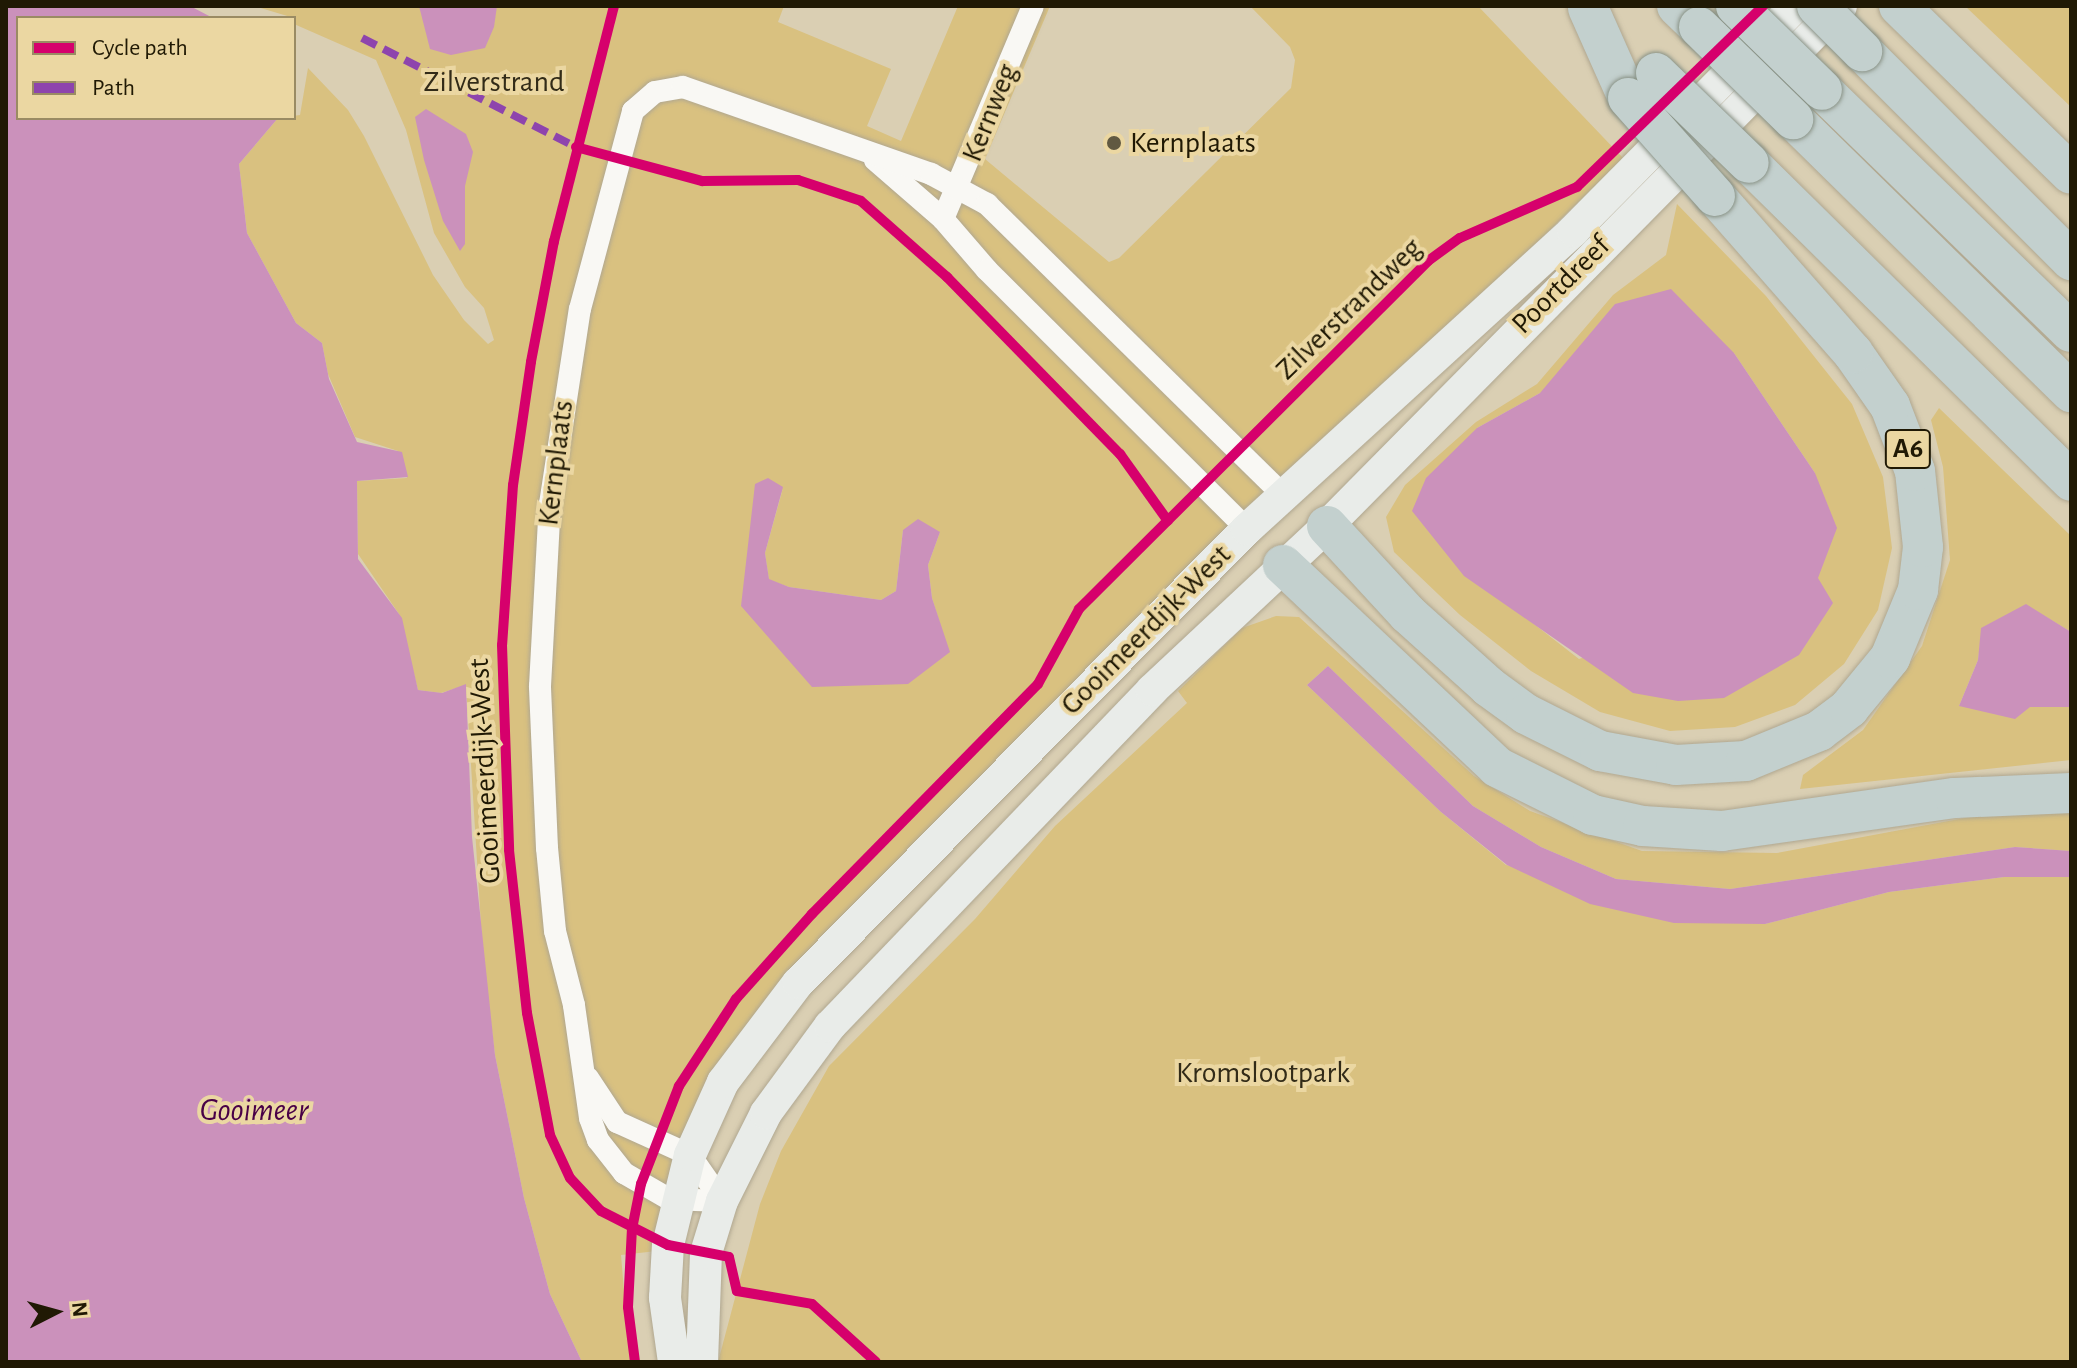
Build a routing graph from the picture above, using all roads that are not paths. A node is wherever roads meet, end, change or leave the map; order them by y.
1 (1033, 6) edge
2 (1736, 6) edge
3 (1796, 6) edge
4 (1817, 6) edge
5 (1841, 6) edge
6 (1587, 7) edge
7 (1912, 7) edge
8 (1688, 17) edge
9 (1642, 85) junction
10 (2071, 138) edge
11 (868, 154) junction
12 (2071, 174) edge
13 (960, 188) junction
14 (943, 219) junction
15 (2071, 260) edge
16 (2071, 332) edge
17 (2071, 392) edge
18 (2071, 481) edge
19 (1286, 498) junction
20 (1327, 526) junction
21 (1247, 529) junction
22 (1283, 565) junction
23 (2071, 793) edge
24 (585, 1074) junction
25 (690, 1155) junction
26 (722, 1201) junction
27 (675, 1202) junction
28 (674, 1362) edge
29 (702, 1362) edge

1 - 13 street, Kernweg
2 - 16 highway, bridge
3 - 19 street, Poortdreef
4 - 15 highway, bridge
5 - 20 street, Poortdreef
6 - 9 highway, A6
7 - 10 highway
7 - 12 highway
8 - 17 highway, bridge
9 - 18 highway, A6, bridge
9 - 20 highway, A6, bridge
11 - 13 street, Kernplaats
11 - 14 street, Kernplaats
11 - 24 street, Kernplaats
13 - 14 street, Kernweg
13 - 19 street, Kernplaats
14 - 21 street, Kernplaats
19 - 20 street, Kernplaats
19 - 21 street, Poortdreef
20 - 22 street, Poortdreef
21 - 22 street, Kernplaats
21 - 25 street, Gooimeerdijk-West
22 - 23 highway
22 - 26 street, Gooimeerdijk-West
24 - 25 street, Kernplaats
24 - 27 street, Kernplaats
25 - 26 street
25 - 27 street, Gooimeerdijk-West
26 - 27 street, Kernplaats
26 - 29 street, Gooimeerdijk-West
27 - 28 street, Gooimeerdijk-West

